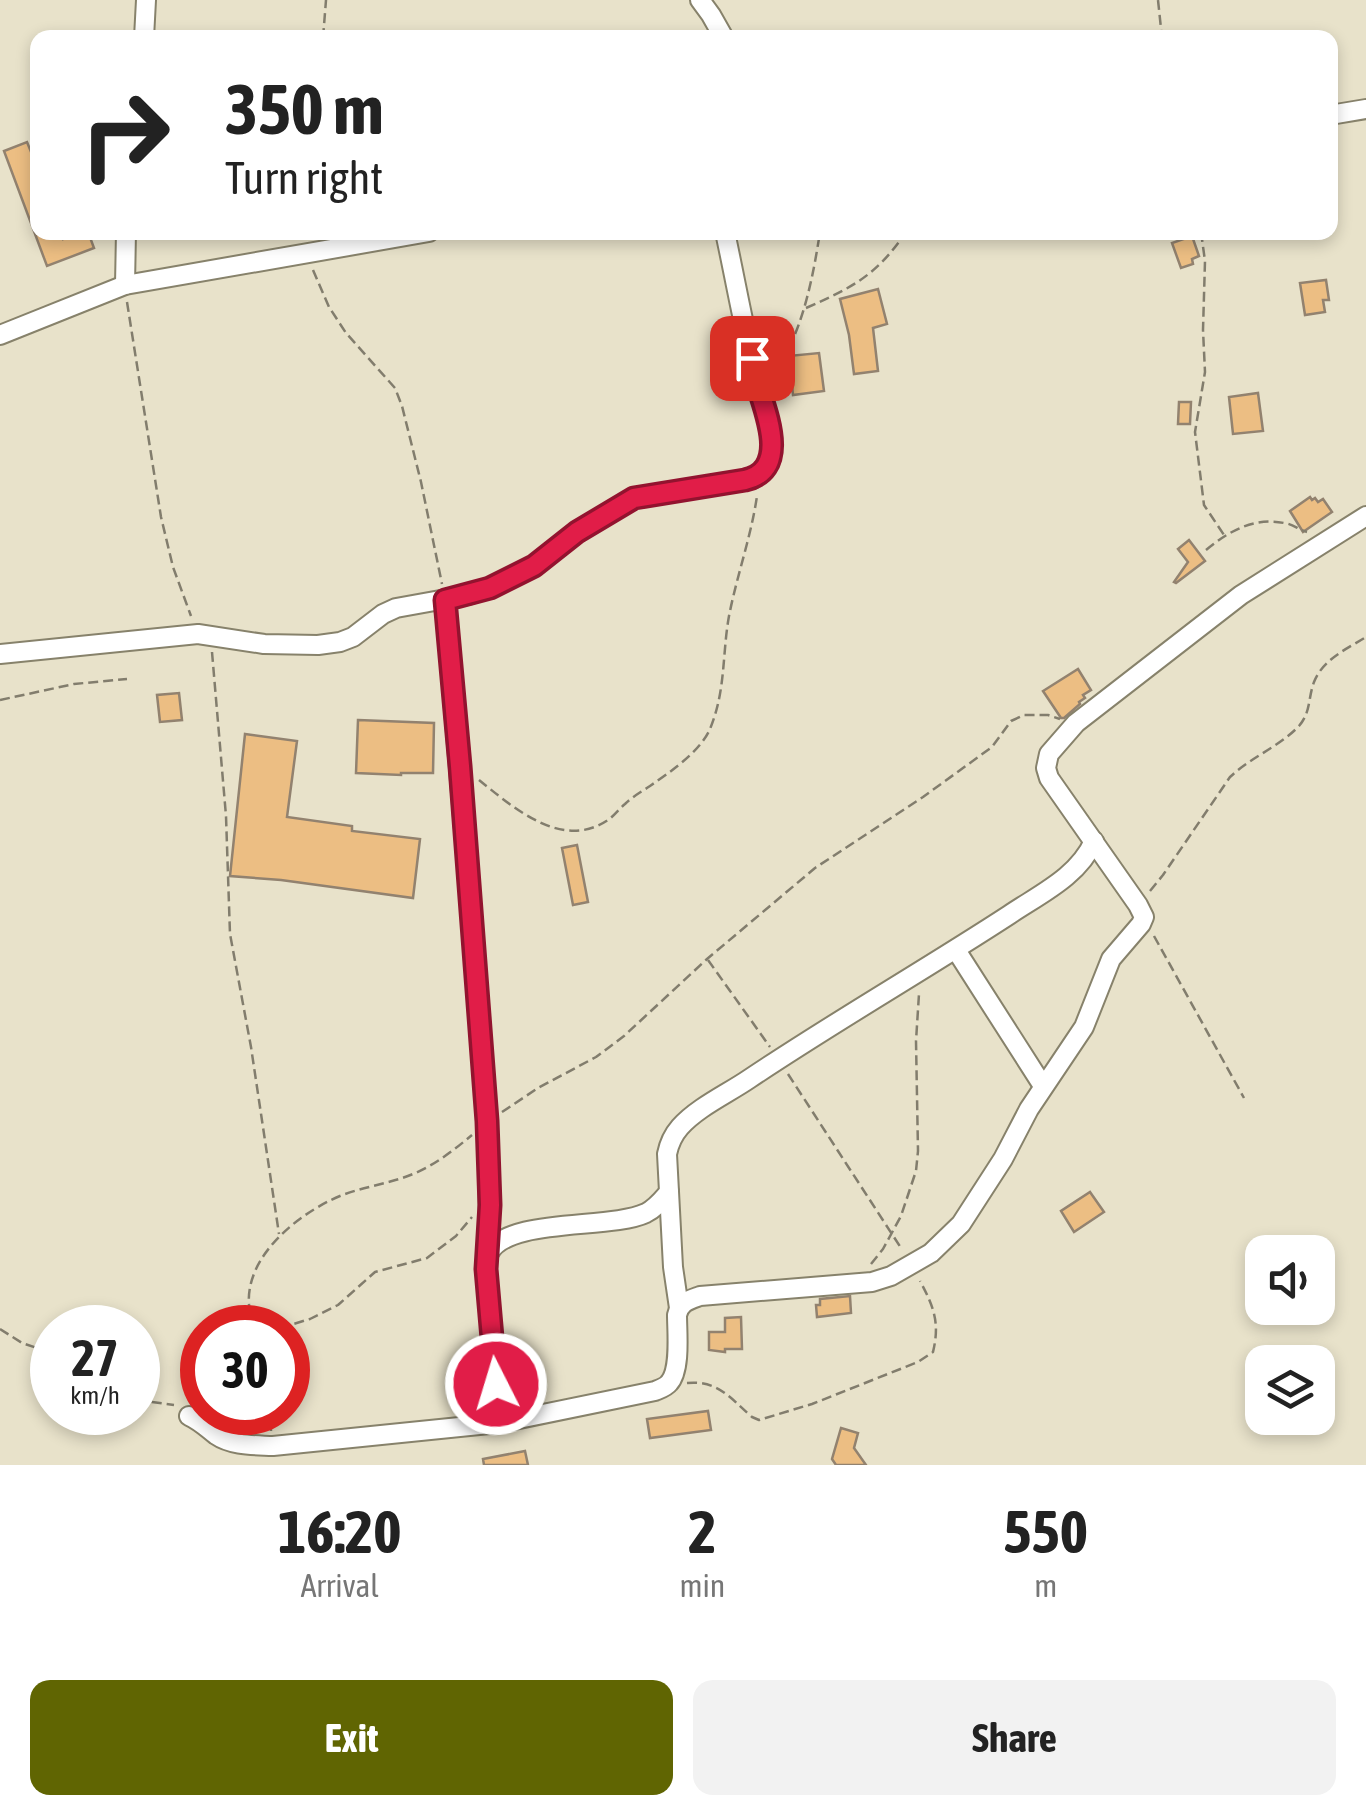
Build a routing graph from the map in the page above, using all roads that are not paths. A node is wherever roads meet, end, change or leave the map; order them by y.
1 (146, 0) edge
2 (700, 0) edge
3 (144, 30) edge
4 (720, 30) edge
5 (1366, 109) edge
6 (1338, 113) edge
7 (126, 240) edge
8 (383, 240) edge
9 (727, 240) edge
10 (125, 285) junction
11 (0, 335) edge
12 (1366, 516) edge
13 (445, 600) junction
14 (0, 654) edge
15 (1094, 841) junction
16 (956, 950) junction
17 (1043, 1086) junction
18 (669, 1192) junction
19 (488, 1254) junction
20 (679, 1308) junction
21 (499, 1423) junction
22 (220, 1435) edge

1 - 3 street
2 - 4 street
5 - 6 street
7 - 10 street
8 - 10 street
9 - 13 street
10 - 11 street
12 - 15 street
13 - 14 street
13 - 19 street
15 - 16 street
15 - 17 street
16 - 17 street
16 - 18 street
17 - 20 street
18 - 19 street
18 - 20 street
19 - 21 street
20 - 21 street
21 - 22 street

